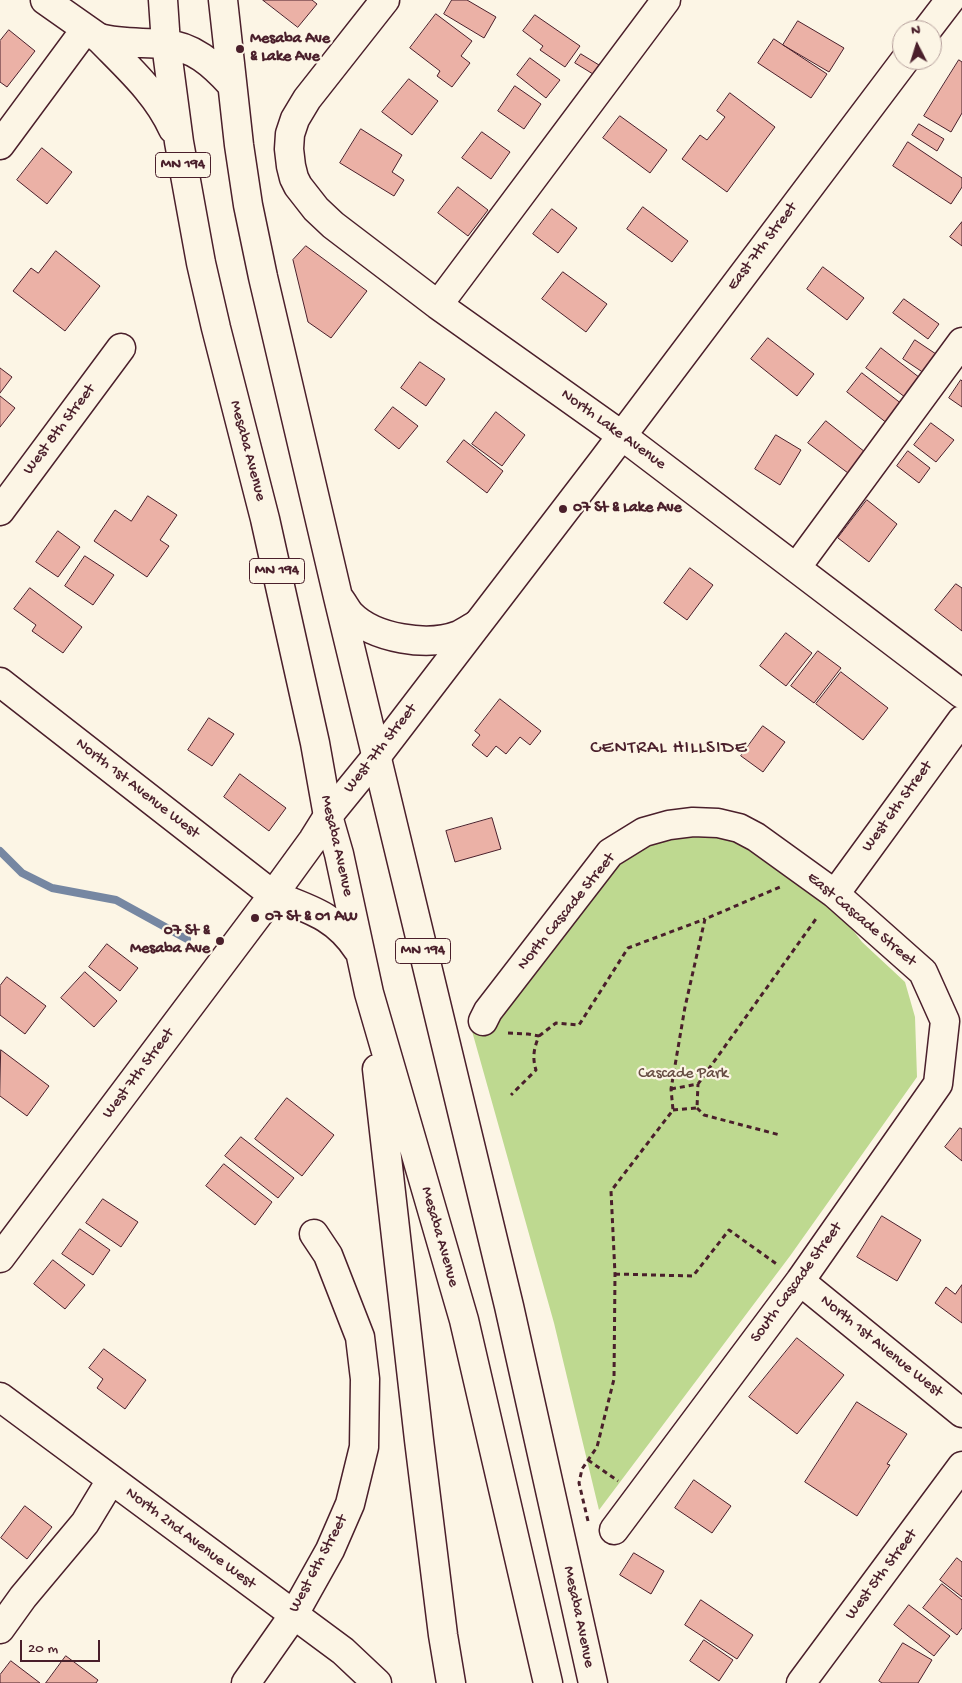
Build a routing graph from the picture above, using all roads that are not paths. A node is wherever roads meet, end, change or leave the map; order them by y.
1 (163, 0) edge
2 (224, 0) edge
3 (385, 0) edge
4 (666, 0) edge
5 (950, 0) edge
6 (58, 4) edge
7 (935, 20) edge
8 (92, 34) junction
9 (166, 44) junction
10 (896, 70) edge
11 (232, 85) junction
12 (179, 142) junction
13 (0, 145) edge
14 (438, 305) junction
15 (962, 342) edge
16 (121, 348) dead end
17 (621, 435) junction
18 (0, 511) edge
19 (796, 568) junction
20 (338, 597) junction
21 (476, 625) junction
22 (0, 682) edge
23 (962, 694) edge
24 (962, 720) edge
25 (376, 757) junction
26 (328, 816) junction
27 (669, 825) joint
28 (835, 894) junction
29 (273, 895) junction
30 (360, 952) junction
31 (369, 993) junction
32 (483, 1021) road end
33 (945, 1021) joint
34 (314, 1234) dead end
35 (0, 1258) edge
36 (792, 1276) junction
37 (0, 1397) edge
38 (962, 1413) edge
39 (962, 1466) edge
40 (111, 1480) junction
41 (602, 1529) road end
42 (292, 1616) junction
43 (0, 1629) edge
44 (246, 1683) edge
45 (377, 1683) edge
46 (451, 1683) edge
47 (548, 1683) edge
48 (592, 1683) edge
49 (801, 1683) edge

1 - 9 main road, Mesaba Avenue / MN 194
2 - 11 main road, Mesaba Avenue / MN 194
3 - 14 main road, North Lake Avenue
4 - 14 main road
5 - 7 main road
6 - 8 main road
8 - 9 main road
8 - 12 main road
8 - 13 main road
9 - 11 main road
9 - 12 main road, Mesaba Avenue / MN 194
10 - 17 main road, East 7th Street
11 - 20 main road, Mesaba Avenue / MN 194
12 - 26 main road, Mesaba Avenue / MN 194
14 - 17 main road, North Lake Avenue
15 - 19 main road
16 - 18 main road, West 8th Street
17 - 19 main road, North Lake Avenue
17 - 21 main road, West 7th Street
19 - 23 main road, North Lake Avenue
20 - 21 main road
20 - 25 main road, Mesaba Avenue / MN 194
21 - 25 main road, West 7th Street
22 - 29 main road, North 1st Avenue West
24 - 28 main road, West 6th Street
25 - 26 main road, West 7th Street
25 - 48 main road, Mesaba Avenue / MN 194
26 - 29 main road, West 7th Street
26 - 30 main road, Mesaba Avenue / MN 194
27 - 28 main road, East Cascade Street
27 - 32 main road, North Cascade Street
28 - 33 main road, East Cascade Street
29 - 30 main road, North 1st Avenue West
29 - 35 main road, West 7th Street
30 - 31 main road, Mesaba Avenue / MN 194
31 - 46 main road
31 - 47 main road, Mesaba Avenue / MN 194
33 - 36 main road, South Cascade Street
34 - 42 main road, West 6th Street
36 - 38 main road, North 1st Avenue West
36 - 41 main road, South Cascade Street
37 - 40 main road, North 2nd Avenue West
39 - 49 main road, West 5th Street
40 - 42 main road, North 2nd Avenue West
40 - 43 main road
42 - 44 main road, West 6th Street
42 - 45 main road, North 2nd Avenue West

